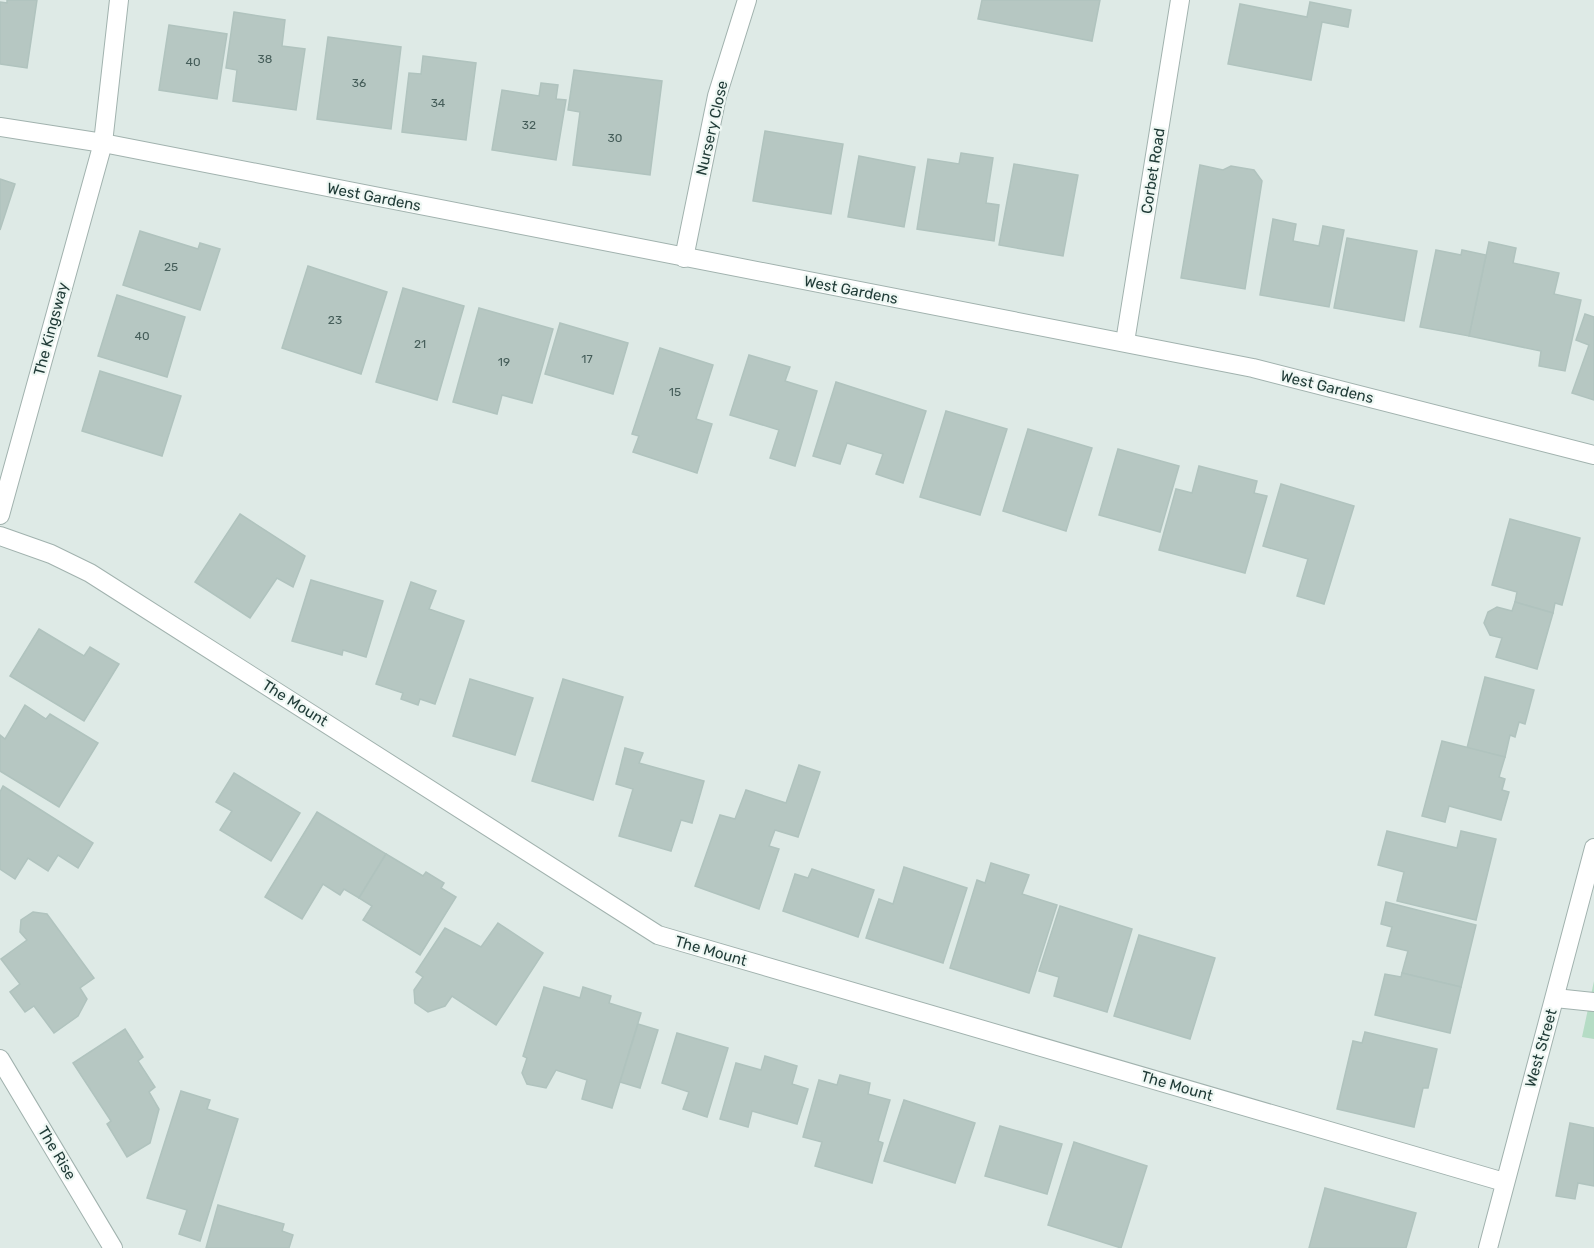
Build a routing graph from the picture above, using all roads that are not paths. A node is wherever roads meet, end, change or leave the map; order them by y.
1 (119, 0) edge
2 (747, 0) edge
3 (1180, 0) edge
4 (0, 127) edge
5 (103, 144) junction
6 (684, 258) junction
7 (1125, 342) junction
8 (1594, 455) edge
9 (0, 515) edge
10 (0, 536) edge
11 (1594, 848) edge
12 (1555, 998) junction
13 (1594, 1002) edge
14 (0, 1059) edge
15 (1504, 1182) junction
16 (113, 1248) edge
17 (1488, 1248) edge

1 - 5 street, The Kingsway
2 - 6 street, Nursery Close
3 - 7 street, Corbet Road
4 - 5 street
5 - 6 street, West Gardens
5 - 9 street, The Kingsway
6 - 7 street, West Gardens
7 - 8 street, West Gardens
10 - 15 street, The Mount
11 - 12 street, West Street
12 - 13 street
12 - 15 street, West Street
14 - 16 street, The Rise
15 - 17 street, West Street

